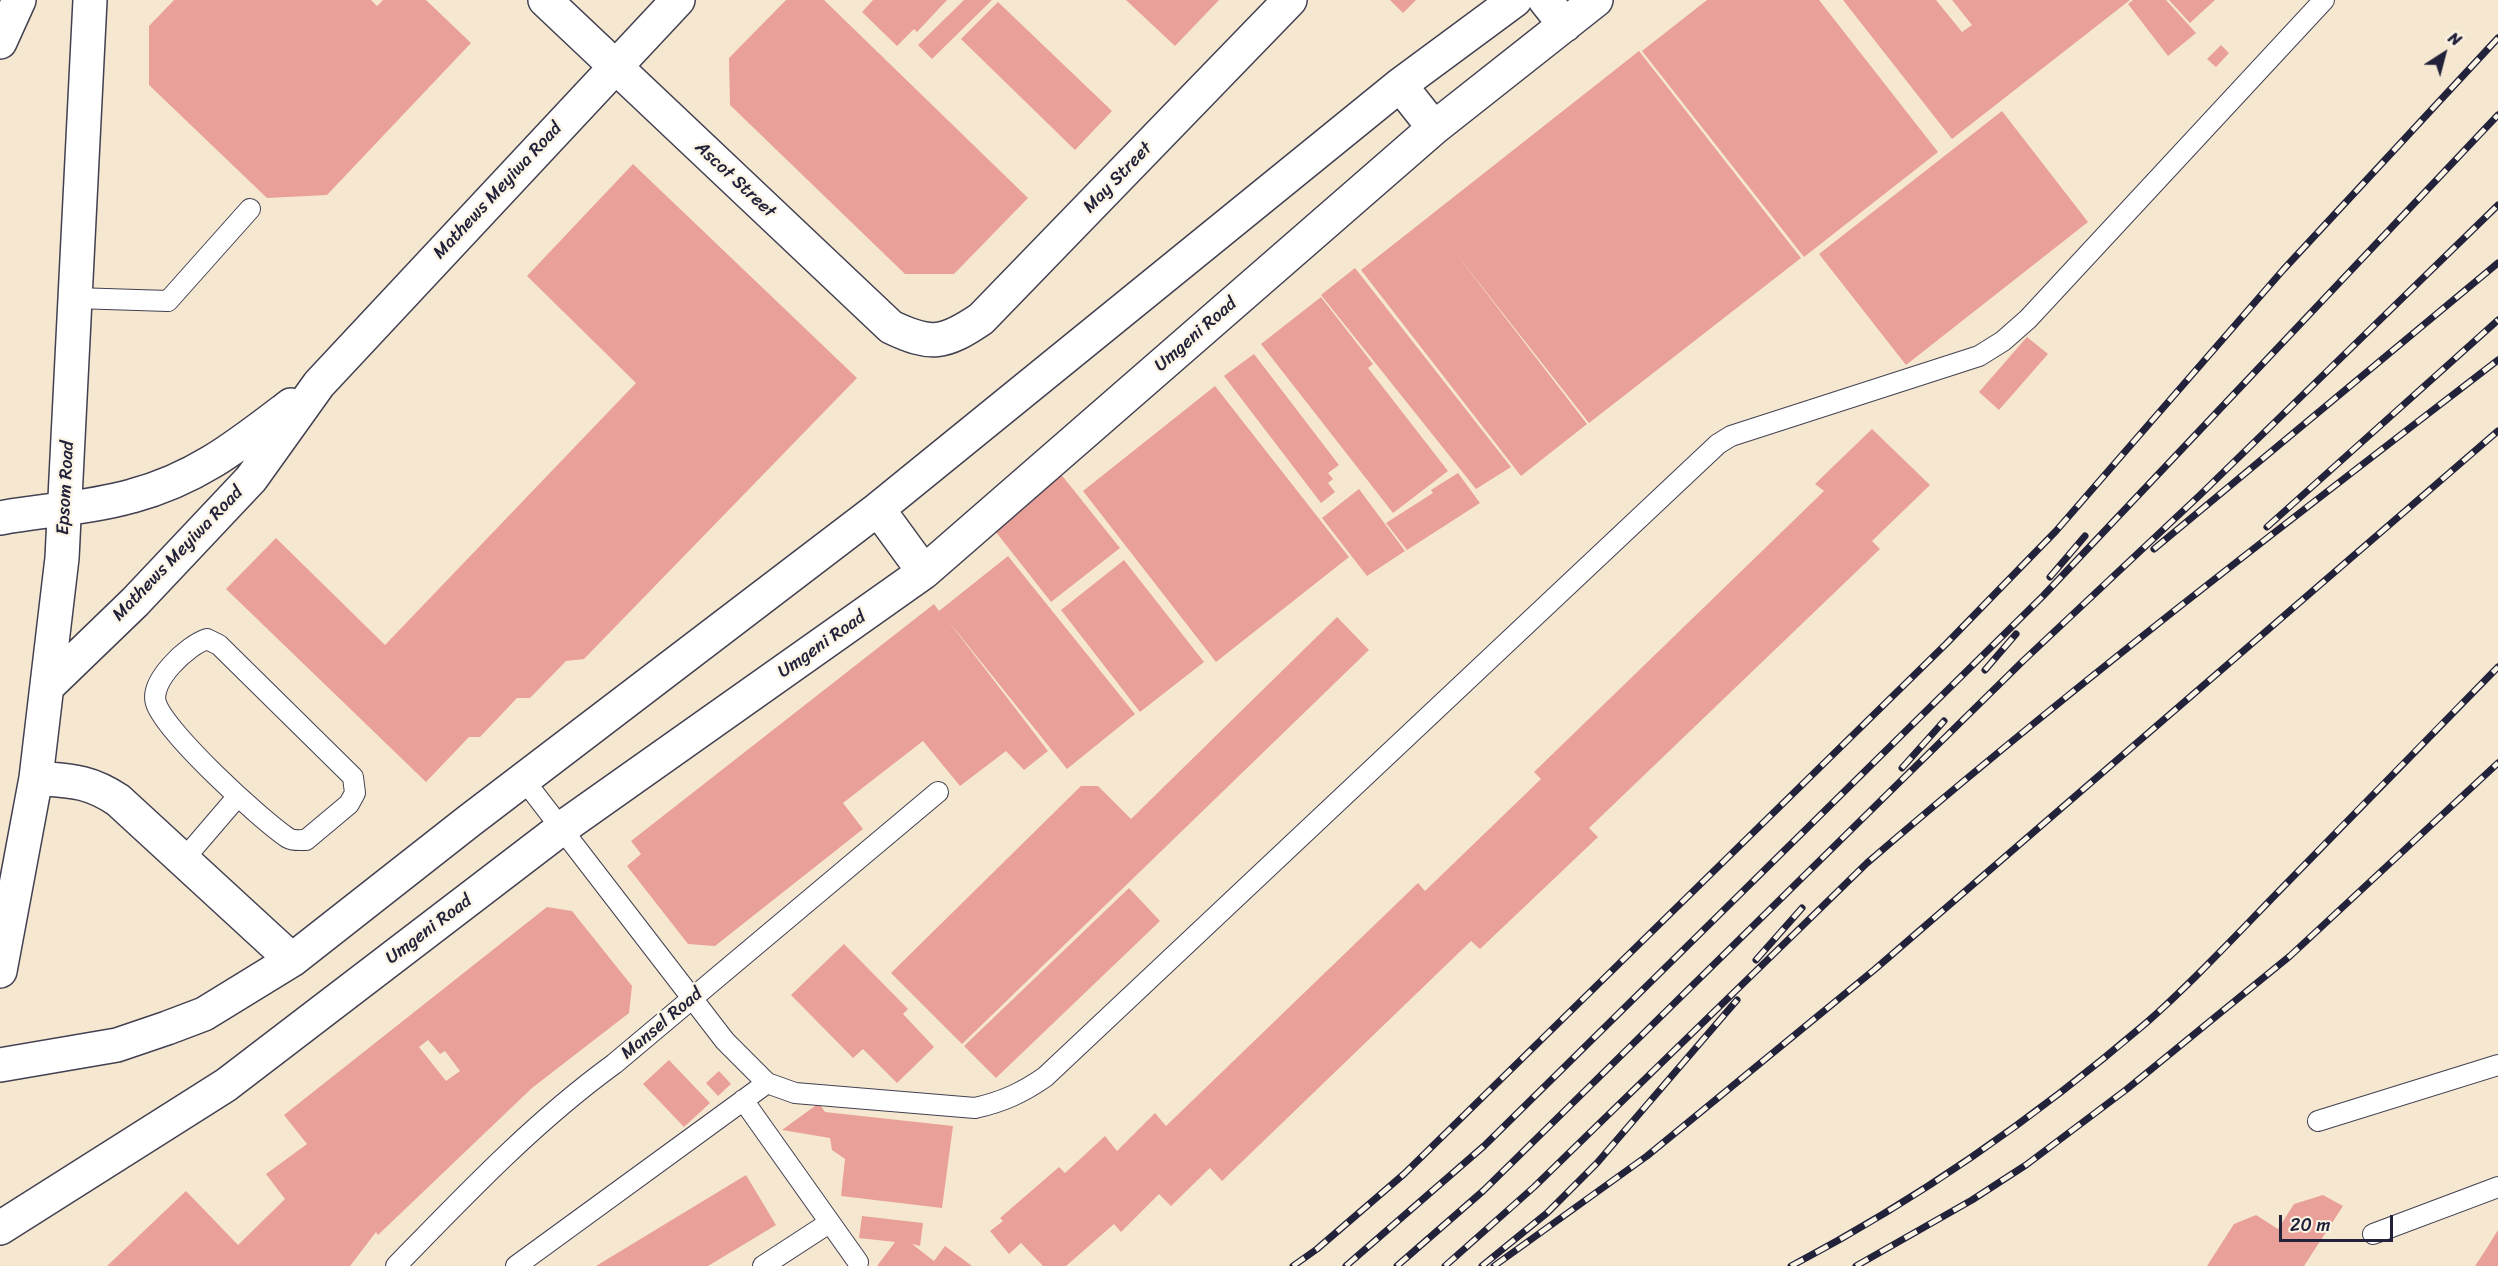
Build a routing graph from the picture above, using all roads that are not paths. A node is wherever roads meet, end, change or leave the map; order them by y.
1 (19, 0) edge
2 (90, 0) edge
3 (544, 0) edge
4 (678, 0) edge
5 (1290, 0) edge
6 (1515, 0) edge
7 (1545, 0) edge
8 (1596, 0) edge
9 (2324, 0) edge
10 (1565, 25) junction
11 (0, 42) edge
12 (614, 67) junction
13 (1400, 85) junction
14 (1434, 128) junction
15 (250, 209) dead end
16 (75, 298) junction
17 (936, 341) joint
18 (319, 384) junction
19 (65, 508) junction
20 (878, 509) junction
21 (0, 518) edge
22 (924, 572) junction
23 (48, 686) junction
24 (36, 778) junction
25 (524, 780) junction
26 (938, 792) dead end
27 (238, 796) junction
28 (562, 828) junction
29 (184, 859) junction
30 (292, 960) junction
31 (0, 971) edge
32 (691, 999) junction
33 (0, 1065) edge
34 (2498, 1065) edge
35 (767, 1083) junction
36 (743, 1100) junction
37 (2319, 1121) dead end
38 (2498, 1187) edge
39 (829, 1223) junction
40 (0, 1228) edge
41 (2373, 1234) dead end
42 (858, 1262) dead end
43 (396, 1266) edge
44 (516, 1266) edge
45 (764, 1266) edge

1 - 11 main road
2 - 16 main road, Epsom Road
3 - 12 main road, Ascot Street
4 - 12 main road, Mathews Meyiwa Road
5 - 17 main road, May Street
6 - 13 main road
7 - 10 main road
8 - 10 main road, Umgeni Road
9 - 35 lane
10 - 14 main road, Umgeni Road
12 - 17 main road, Ascot Street
12 - 18 main road, Mathews Meyiwa Road
13 - 14 main road
13 - 20 main road
14 - 22 main road, Umgeni Road
15 - 16 lane
16 - 19 main road, Epsom Road
18 - 19 main road, Mathews Meyiwa Road
18 - 23 main road, Mathews Meyiwa Road
19 - 21 main road, Mathews Meyiwa Road
19 - 23 main road, Epsom Road
20 - 22 main road
20 - 25 main road
22 - 28 main road, Umgeni Road
23 - 24 main road, Epsom Road
24 - 29 main road
24 - 31 main road, Epsom Road
25 - 28 lane
25 - 30 main road
26 - 32 lane, Mansel Road
27 - 27 lane
27 - 29 lane
28 - 32 lane
28 - 40 main road, Umgeni Road
29 - 30 main road
30 - 33 main road
32 - 35 lane
32 - 43 lane, Mansel Road
34 - 37 lane
35 - 36 lane
36 - 39 lane
36 - 44 lane
38 - 41 lane
39 - 42 lane
39 - 45 lane

